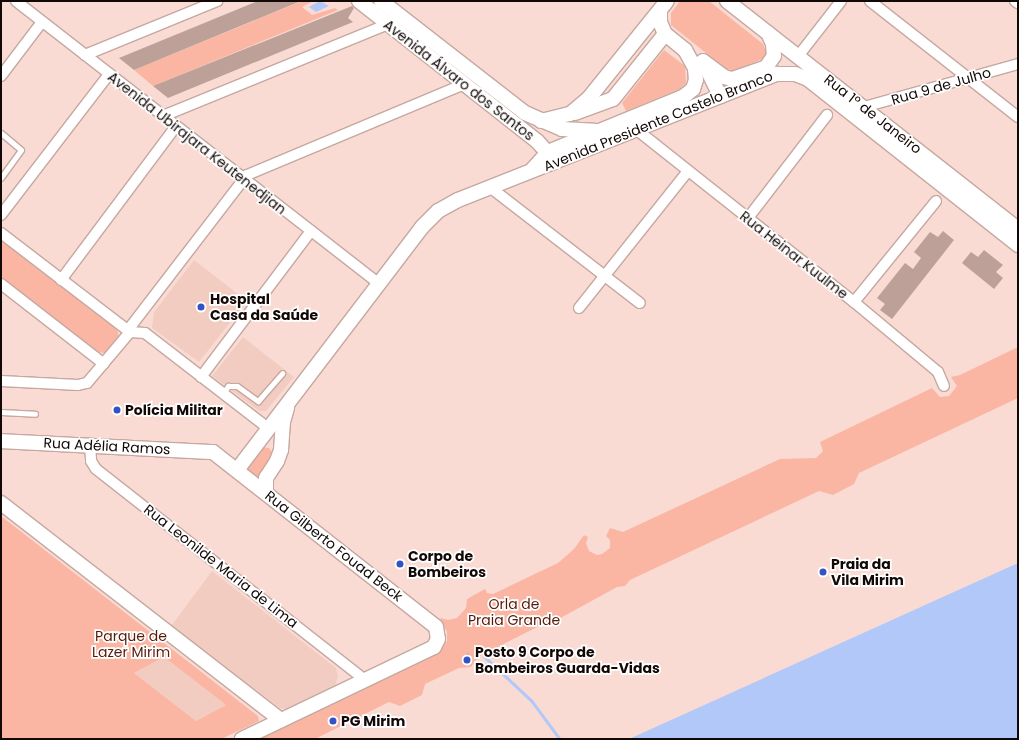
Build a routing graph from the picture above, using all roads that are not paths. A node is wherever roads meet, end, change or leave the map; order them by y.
1 (16, 1) edge
2 (217, 1) edge
3 (359, 1) edge
4 (381, 1) edge
5 (727, 1) edge
6 (841, 1) edge
7 (870, 1) edge
8 (1015, 1) edge
9 (1018, 3) edge
10 (663, 6) edge
11 (42, 22) junction
12 (388, 24) junction
13 (768, 33) junction
14 (665, 34) junction
15 (686, 50) junction
16 (85, 55) junction
17 (799, 55) junction
18 (703, 61) junction
19 (1018, 64) edge
20 (766, 67) junction
21 (786, 72) joint
22 (109, 74) junction
23 (1, 76) edge
24 (968, 78) junction
25 (756, 82) junction
26 (465, 84) junction
27 (720, 96) junction
28 (864, 107) junction
29 (570, 114) junction
30 (827, 115) dead end
31 (163, 116) junction
32 (1018, 117) edge
33 (536, 119) junction
34 (176, 126) junction
35 (637, 130) junction
36 (600, 131) junction
37 (1, 133) edge
38 (552, 157) junction
39 (687, 172) junction
40 (1, 178) edge
41 (244, 179) junction
42 (491, 188) junction
43 (936, 201) dead end
44 (1, 215) edge
45 (748, 218) junction
46 (1018, 229) edge
47 (311, 231) junction
48 (1, 233) edge
49 (1018, 246) edge
50 (605, 276) junction
51 (61, 280) junction
52 (1, 284) edge
53 (379, 284) junction
54 (854, 302) junction
55 (640, 303) dead end
56 (579, 308) dead end
57 (129, 331) junction
58 (104, 364) junction
59 (282, 373) dead end
60 (201, 376) junction
61 (1, 381) edge
62 (944, 386) dead end
63 (222, 393) junction
64 (290, 402) junction
65 (1, 412) edge
66 (35, 414) dead end
67 (268, 428) junction
68 (1, 441) edge
69 (257, 443) junction
70 (90, 445) junction
71 (213, 452) joint
72 (278, 452) junction
73 (237, 470) junction
74 (260, 480) junction
75 (1, 503) edge
76 (365, 680) junction
77 (281, 720) junction
78 (242, 739) edge

1 - 11 street, Avenida Ubirajara Keutenedjian
2 - 16 street
3 - 12 street, Avenida Álvaro dos Santos
4 - 33 street, Avenida Álvaro dos Santos
5 - 13 street, Rua 1º de Janeiro
6 - 17 street
7 - 24 street
8 - 9 street
10 - 14 street
10 - 29 street
11 - 16 street, Avenida Ubirajara Keutenedjian
11 - 23 street
12 - 26 street, Avenida Álvaro dos Santos
12 - 31 street
13 - 17 street, Rua 1º de Janeiro
13 - 20 street
14 - 15 street
14 - 29 street
15 - 18 street
15 - 36 street, Avenida Presidente Castelo Branco
16 - 22 street, Avenida Ubirajara Keutenedjian
17 - 28 street, Rua 1º de Janeiro
18 - 20 street
18 - 27 street
19 - 24 street, Rua 9 de Julho
20 - 25 street
21 - 25 street, Avenida Presidente Castelo Branco
21 - 49 street, Rua 1º de Janeiro
22 - 31 street, Avenida Ubirajara Keutenedjian
22 - 44 street
24 - 28 street, Rua 9 de Julho
24 - 32 street
25 - 27 street, Avenida Presidente Castelo Branco
26 - 38 street, Avenida Álvaro dos Santos
26 - 41 street
27 - 35 street, Avenida Presidente Castelo Branco
28 - 46 street, Rua 1º de Janeiro
29 - 33 street
30 - 45 street
31 - 34 street, Avenida Ubirajara Keutenedjian
33 - 36 street, Avenida Álvaro dos Santos
34 - 41 street, Avenida Ubirajara Keutenedjian
34 - 51 street
35 - 38 street, Avenida Presidente Castelo Branco
35 - 39 street, Rua Heinar Kuulme
36 - 38 street, Avenida Presidente Castelo Branco
37 - 40 lane
38 - 42 street, Avenida Presidente Castelo Branco
39 - 45 street, Rua Heinar Kuulme
39 - 50 street
41 - 47 street, Avenida Ubirajara Keutenedjian
41 - 57 street
42 - 50 street
42 - 53 street, Avenida Presidente Castelo Branco
43 - 54 street
45 - 54 street, Rua Heinar Kuulme
47 - 53 street, Avenida Ubirajara Keutenedjian
47 - 60 street
48 - 51 street
50 - 55 street
50 - 56 street
51 - 57 street
52 - 58 street
53 - 64 street, Avenida Presidente Castelo Branco
54 - 62 street, Rua Heinar Kuulme
57 - 58 street
57 - 60 street
58 - 61 street
59 - 63 lane
60 - 63 street
63 - 67 street
64 - 67 street, Avenida Presidente Castelo Branco
64 - 72 street, Avenida Presidente Castelo Branco
65 - 66 lane
67 - 69 street, Avenida Presidente Castelo Branco
67 - 72 street
68 - 70 street, Rua Adélia Ramos
69 - 72 street
69 - 73 street, Avenida Presidente Castelo Branco
70 - 71 street, Rua Adélia Ramos
70 - 76 street, Rua Leonilde Maria de Lima
71 - 73 street, Rua Gilberto Fouad Beck
72 - 74 street, Avenida Presidente Castelo Branco
73 - 74 street, Rua Gilberto Fouad Beck
74 - 76 street, Rua Gilberto Fouad Beck
75 - 77 street
76 - 77 street
77 - 78 street

